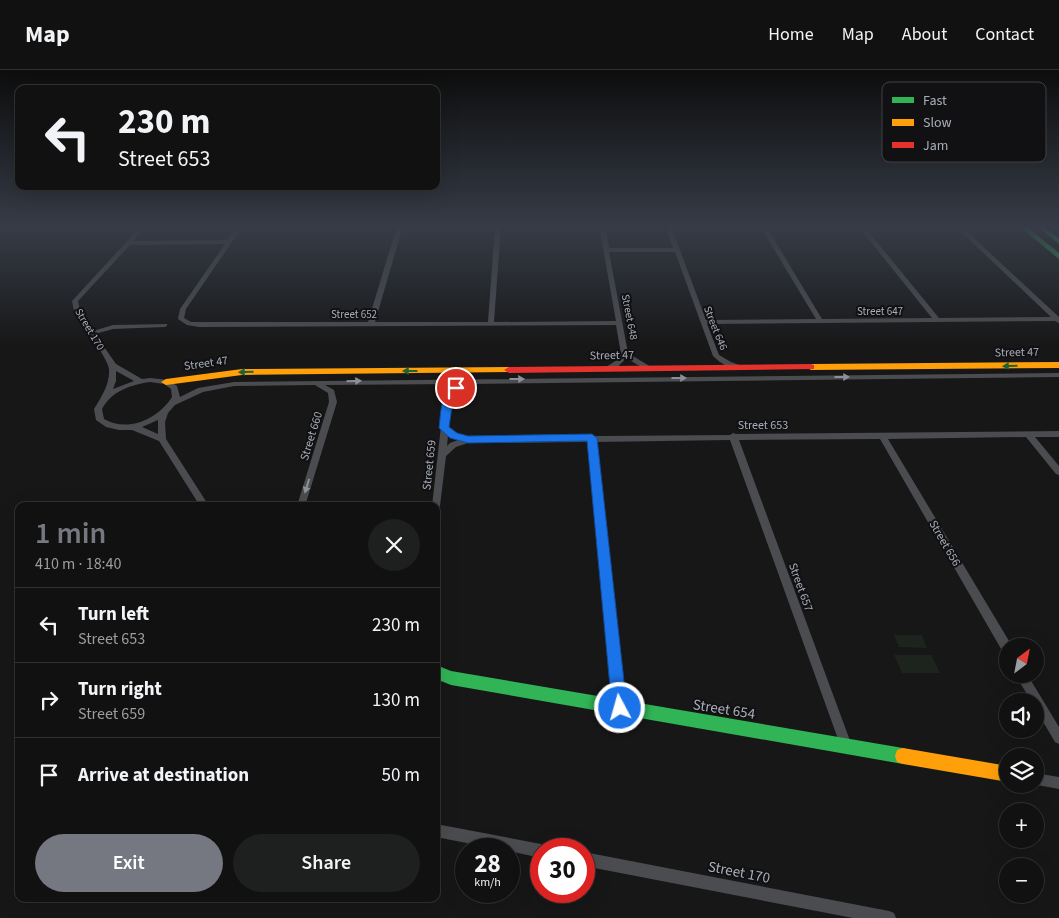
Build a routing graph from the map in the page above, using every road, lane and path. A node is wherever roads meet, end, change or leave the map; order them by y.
1 (107, 266) edge
2 (213, 266) edge
3 (388, 266) edge
4 (495, 266) edge
5 (609, 266) edge
6 (681, 266) edge
7 (787, 266) edge
8 (893, 266) edge
9 (1000, 266) edge
10 (937, 320) junction
11 (1058, 320) edge
12 (820, 321) junction
13 (703, 322) junction
14 (491, 323) junction
15 (620, 323) junction
16 (371, 324) junction
17 (165, 325) dead end
18 (92, 333) junction
19 (626, 354) junction
20 (1059, 365) edge
21 (113, 366) junction
22 (740, 368) junction
23 (609, 369) junction
24 (648, 369) junction
25 (1059, 375) edge
26 (473, 380) junction
27 (140, 381) junction
28 (166, 382) junction
29 (313, 382) junction
30 (106, 397) junction
31 (174, 403) junction
32 (164, 413) junction
33 (130, 427) junction
34 (444, 428) junction
35 (1028, 434) junction
36 (1059, 434) edge
37 (882, 435) junction
38 (733, 436) junction
39 (592, 438) junction
40 (162, 439) junction
41 (468, 440) junction
42 (442, 455) junction
43 (1059, 472) edge
44 (202, 502) edge
45 (302, 502) edge
46 (436, 502) edge
47 (1001, 638) edge
48 (440, 674) edge
49 (1026, 683) edge
50 (620, 708) junction
51 (1059, 738) edge
52 (846, 746) junction
53 (999, 772) edge
54 (1044, 780) edge
55 (1059, 783) edge
56 (440, 831) edge
57 (530, 849) edge
58 (595, 861) edge
59 (889, 918) edge

1 - 18 street, Street 170
2 - 16 street, Street 652
3 - 16 street
4 - 14 street
5 - 15 street, Street 648
6 - 13 street, Street 646
7 - 12 street
8 - 10 street
9 - 11 street
10 - 11 street, Street 647
10 - 12 street, Street 647
12 - 13 street, Street 647
13 - 22 street, Street 646
14 - 15 street, Street 652
14 - 16 street, Street 652
15 - 19 street, Street 648
17 - 18 street
18 - 21 street, Street 170
19 - 23 street, Street 648
19 - 24 street, Street 648
20 -> 22 street, Street 47
21 - 27 street, Street 170
21 - 30 street
22 - 24 street, Street 47
23 - 24 street, Street 47
23 -> 28 street, Street 47
26 -> 25 street, Street 47
29 -> 26 street, Street 47
26 - 34 street, Street 659
27 - 28 street
27 - 30 street
28 - 31 street
29 - 31 street, Street 47
29 -> 45 street, Street 660
30 - 33 street
31 - 32 street, Street 47
32 - 33 street, Street 47
32 - 40 street
33 - 40 street
34 - 41 street, Street 653
34 - 42 street, Street 659
35 - 36 street, Street 653
35 - 37 street, Street 653
35 - 43 street
37 - 38 street, Street 653
37 - 47 street, Street 656
38 - 39 street, Street 653
38 - 52 street, Street 657
39 - 41 street, Street 653
39 - 50 street
40 - 44 street
41 - 42 street, Street 653
42 - 46 street, Street 659
48 - 50 street, Street 654
49 - 51 street
50 - 52 street, Street 654
52 - 53 street, Street 654
54 - 55 street
56 - 57 street
58 - 59 street, Street 170

